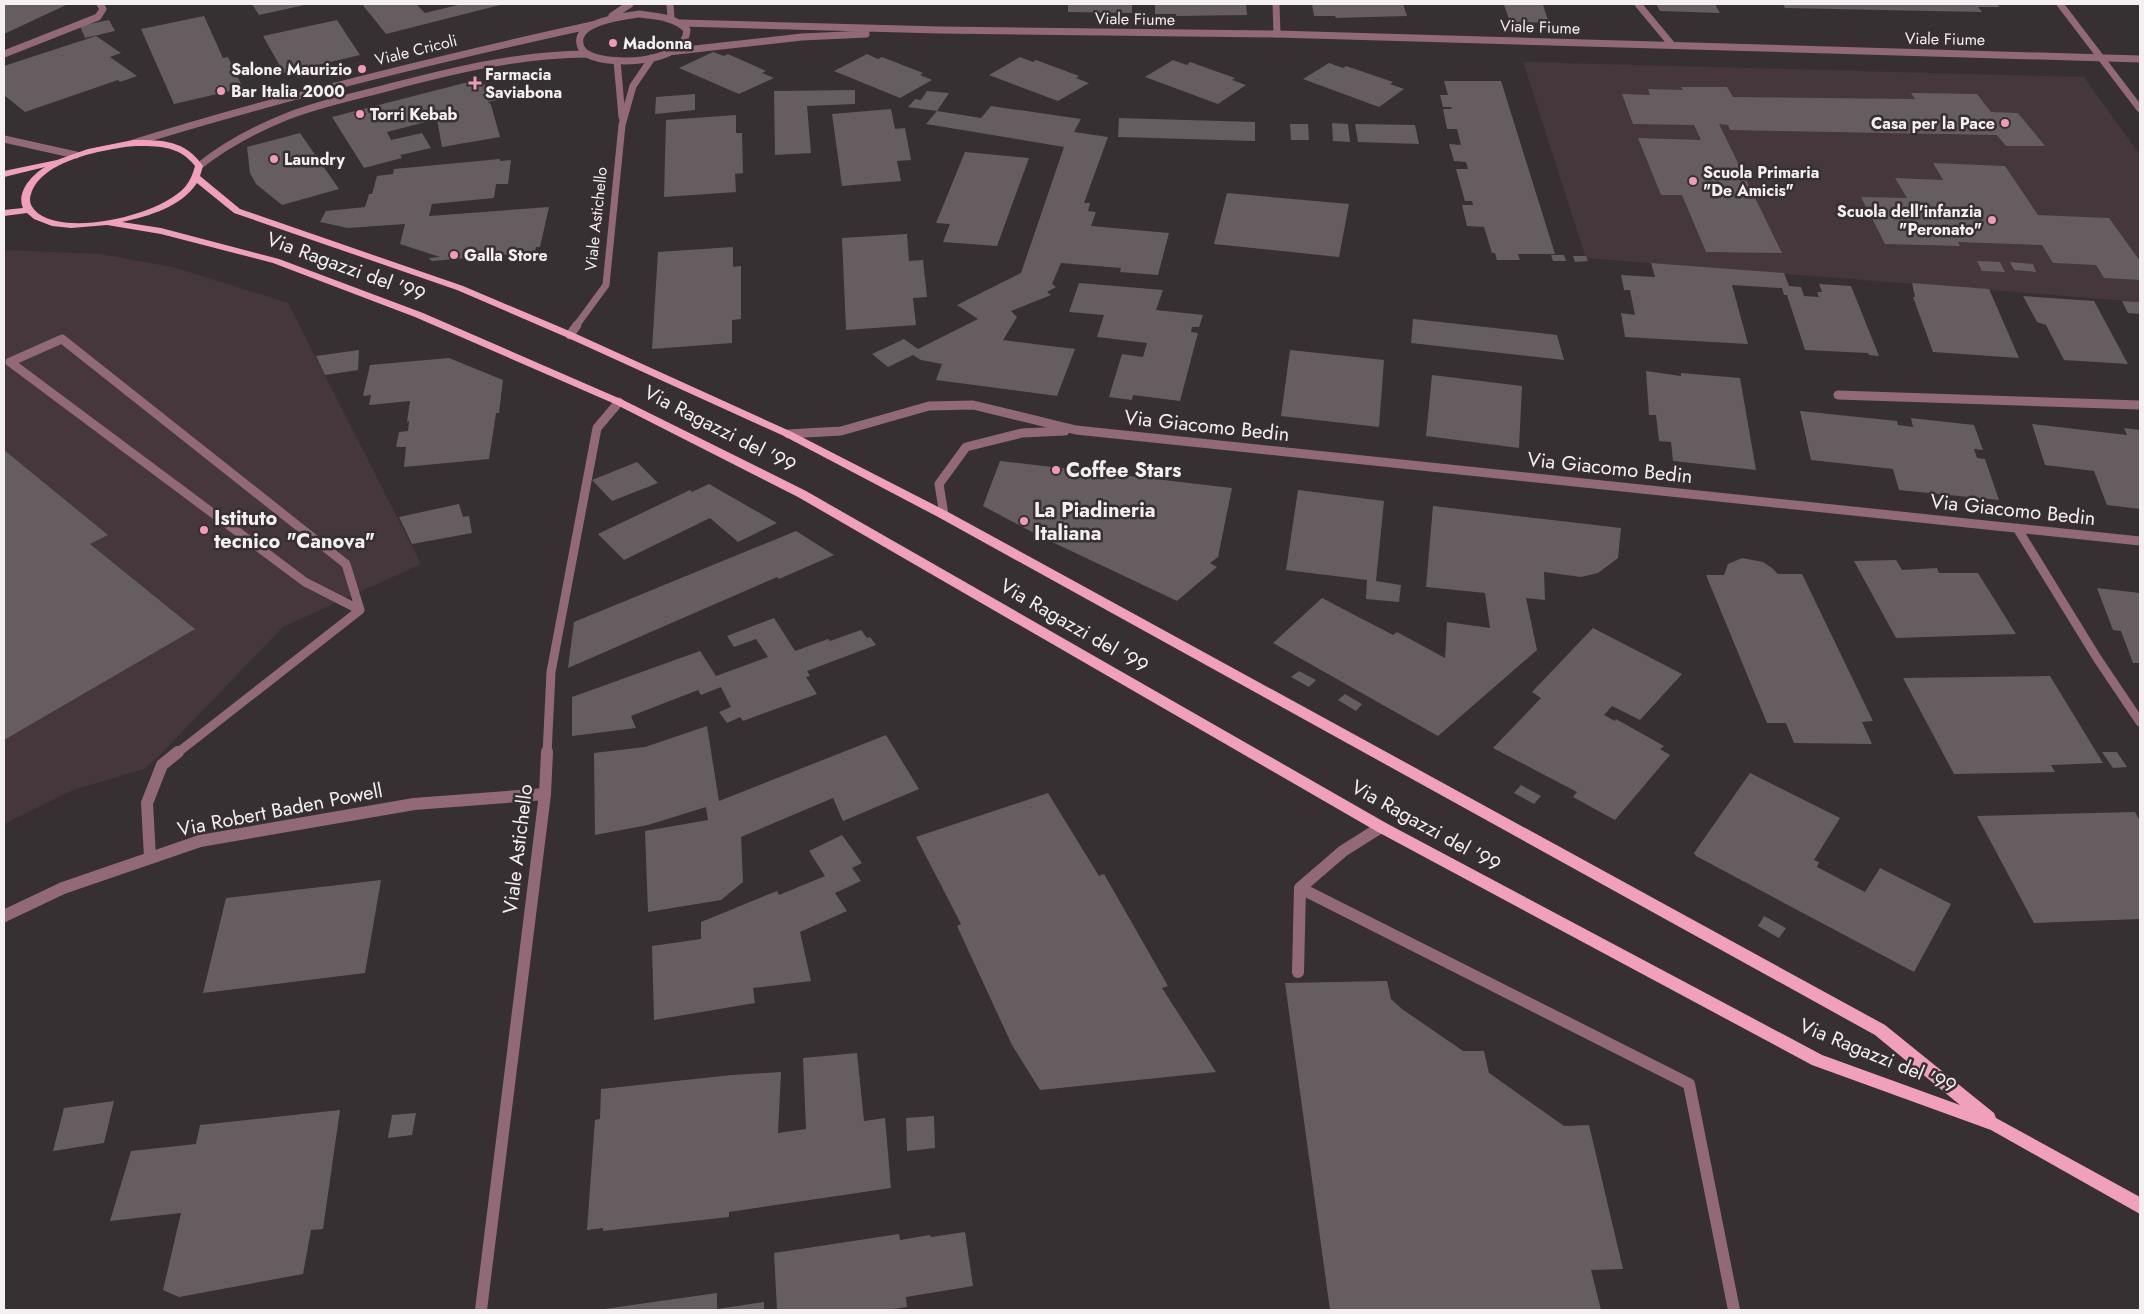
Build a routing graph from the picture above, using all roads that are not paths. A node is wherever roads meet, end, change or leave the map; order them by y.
1 (100, 4) edge
2 (630, 4) edge
3 (670, 4) edge
4 (1276, 4) edge
5 (1638, 4) edge
6 (2060, 4) edge
7 (670, 18) junction
8 (606, 20) junction
9 (681, 23) junction
10 (592, 25) junction
11 (940, 30) junction
12 (1277, 34) junction
13 (1672, 45) junction
14 (668, 52) junction
15 (4, 54) edge
16 (588, 54) junction
17 (2101, 56) junction
18 (652, 58) junction
19 (2140, 59) edge
20 (617, 61) junction
21 (2140, 109) edge
22 (622, 126) junction
23 (4, 139) edge
24 (133, 143) junction
25 (76, 155) junction
26 (66, 159) junction
27 (198, 172) junction
28 (4, 174) edge
29 (28, 210) junction
30 (4, 212) edge
31 (108, 223) junction
32 (570, 335) junction
33 (1838, 394) dead end
34 (619, 402) junction
35 (2140, 405) edge
36 (1076, 430) junction
37 (788, 434) junction
38 (944, 515) junction
39 (2017, 528) junction
40 (2140, 541) edge
41 (360, 610) junction
42 (2140, 722) edge
43 (545, 794) junction
44 (1381, 827) junction
45 (150, 858) junction
46 (1300, 888) junction
47 (4, 916) edge
48 (1298, 972) dead end
49 (1996, 1125) junction
50 (2140, 1206) edge
51 (481, 1310) edge
52 (1734, 1310) edge

1 - 15 street
2 - 8 street
3 - 7 street
4 - 12 street
5 - 13 street
6 - 17 street
7 - 8 street
7 - 9 street
8 - 10 street, Viale Cricoli
9 - 11 street, Viale Fiume
9 - 14 street
10 - 16 street
10 - 24 street, Viale Cricoli
11 - 12 street, Viale Fiume
11 - 14 street, Viale Fiume
12 - 13 street, Viale Fiume
13 - 17 street, Viale Fiume
14 - 18 street, Viale Cricoli
16 - 20 street, Viale Cricoli
16 - 27 street, Viale Cricoli
17 - 19 street, Viale Fiume
17 - 21 street
18 - 20 street, Viale Cricoli
18 - 22 street, Viale Astichello
20 - 22 street, Viale Astichello
22 - 32 street, Viale Astichello
23 - 25 street, Viale Cricoli
24 - 25 main road, Viale Cricoli
24 - 27 main road, Viale Cricoli
25 - 26 main road, Viale Cricoli
26 - 28 main road, Viale Cricoli
26 - 29 main road, Viale Cricoli
27 - 31 main road, Viale Cricoli
27 - 32 main road, Via Ragazzi del '99
29 - 30 main road
29 - 31 main road, Viale Cricoli
31 - 34 main road, Via Ragazzi del '99
32 - 37 main road, Via Ragazzi del '99
33 - 35 street
34 - 43 street, Viale Astichello
34 - 44 main road, Via Ragazzi del '99
36 - 37 street, Via Giacomo Bedin
36 - 38 street, Via Giacomo Bedin
36 - 39 street, Via Giacomo Bedin
37 - 38 main road, Via Ragazzi del '99
38 - 49 main road, Via Ragazzi del '99
39 - 40 street, Via Giacomo Bedin
39 - 42 street
41 - 41 street
41 - 45 street
43 - 45 street, Via Robert Baden Powell
43 - 51 street, Viale Astichello
44 - 46 street
44 - 49 main road, Via Ragazzi del '99
45 - 47 street, Via Robert Baden Powell
46 - 48 street
46 - 52 street
49 - 50 main road, Via Ragazzi del '99

